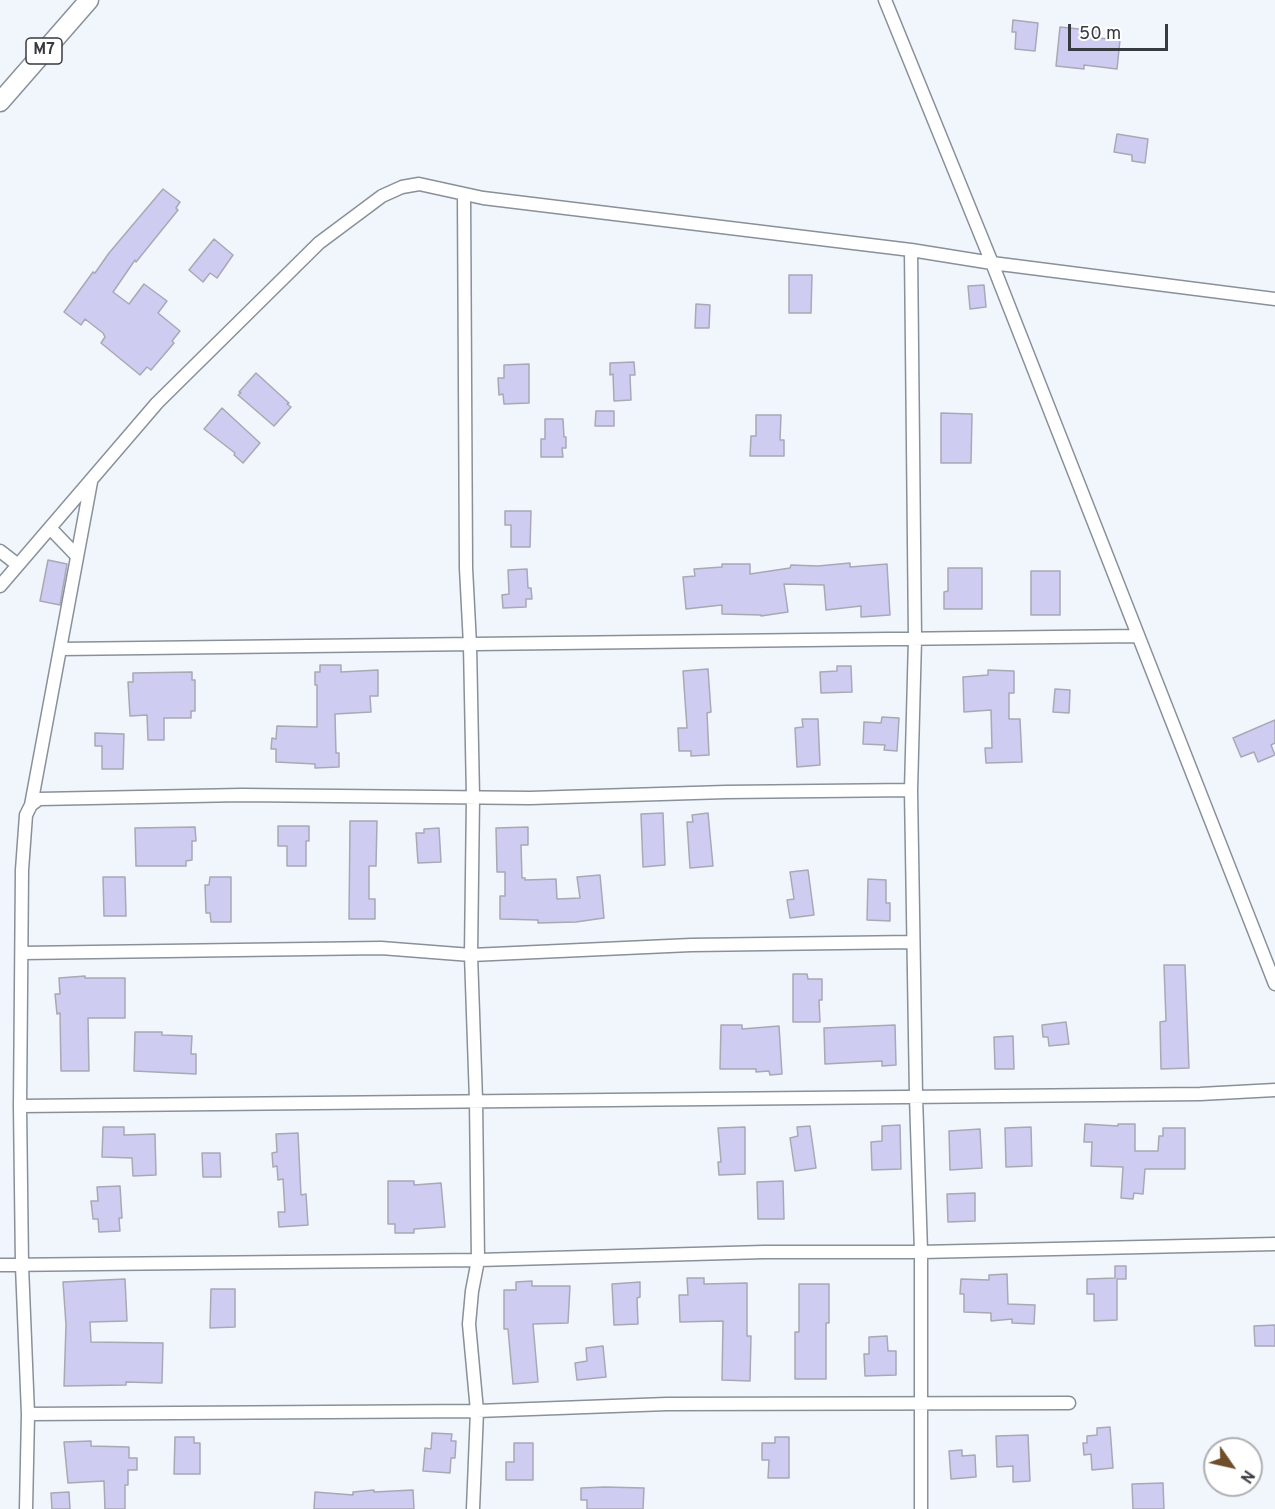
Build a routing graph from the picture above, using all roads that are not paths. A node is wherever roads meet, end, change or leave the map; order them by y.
1 (89, 0) edge
2 (885, 0) edge
3 (0, 102) edge
4 (464, 194) junction
5 (911, 250) junction
6 (992, 263) junction
7 (1275, 299) edge
8 (91, 480) junction
9 (50, 528) junction
10 (0, 551) edge
11 (77, 556) junction
12 (18, 565) junction
13 (0, 586) edge
14 (1138, 636) junction
15 (915, 639) junction
16 (470, 645) junction
17 (60, 649) junction
18 (911, 790) junction
19 (473, 797) junction
20 (31, 805) junction
21 (913, 942) junction
22 (22, 953) junction
23 (471, 955) junction
24 (1275, 984) edge
25 (1275, 1090) edge
26 (916, 1096) junction
27 (476, 1100) junction
28 (20, 1106) junction
29 (1275, 1244) edge
30 (921, 1252) junction
31 (478, 1260) junction
32 (0, 1265) edge
33 (22, 1266) junction
34 (922, 1403) junction
35 (1069, 1403) dead end
36 (477, 1411) junction
37 (28, 1414) junction
38 (26, 1509) edge
39 (473, 1509) edge
40 (921, 1509) edge

1 - 3 main road, M7
2 - 6 street
4 - 5 street
4 - 8 street
4 - 16 street
5 - 6 street
5 - 15 street
6 - 7 street
6 - 14 street
8 - 9 street
8 - 11 street
9 - 11 street
9 - 12 street
10 - 12 street
11 - 17 street
12 - 13 street
14 - 15 street
14 - 24 street
15 - 16 street
15 - 18 street
16 - 17 street
16 - 19 street
17 - 20 street
18 - 19 street
18 - 21 street
19 - 20 street
19 - 23 street
20 - 22 street
21 - 23 street
21 - 26 street
22 - 23 street
22 - 28 street
23 - 27 street
25 - 26 street
26 - 27 street
26 - 30 street
27 - 28 street
27 - 31 street
28 - 33 street
29 - 30 street
30 - 31 street
30 - 34 street
31 - 33 street
31 - 36 street
32 - 33 street
33 - 37 street
34 - 35 street
34 - 36 street
34 - 40 street
36 - 37 street
36 - 39 street
37 - 38 street

